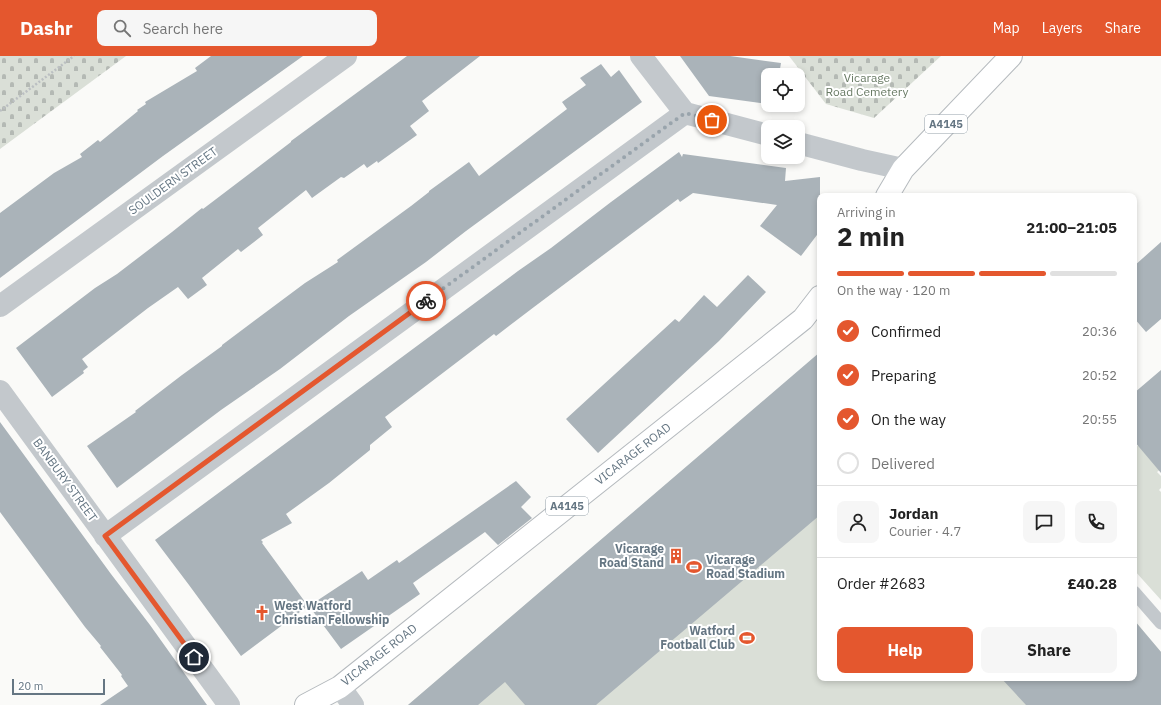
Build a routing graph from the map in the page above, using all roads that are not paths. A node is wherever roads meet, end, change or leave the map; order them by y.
1 (346, 56) edge
2 (641, 56) edge
3 (1011, 56) edge
4 (685, 113) junction
5 (761, 133) edge
6 (805, 145) edge
7 (903, 169) junction
8 (889, 193) edge
9 (817, 301) edge
10 (0, 306) edge
11 (0, 391) edge
12 (105, 536) junction
13 (1137, 595) edge
14 (1161, 623) edge
15 (340, 687) junction
16 (229, 705) edge
17 (306, 705) edge
18 (353, 705) edge

1 - 10 street, SOULDERN STREET
2 - 4 street
3 - 7 main road, A4145
4 - 5 street
4 - 12 street
6 - 7 street
7 - 8 main road, A4145
9 - 15 main road, VICARAGE ROAD / A4145
11 - 12 street, BANBURY STREET
12 - 16 street, BANBURY STREET
13 - 14 lane
15 - 17 main road, VICARAGE ROAD / A4145
15 - 18 street

